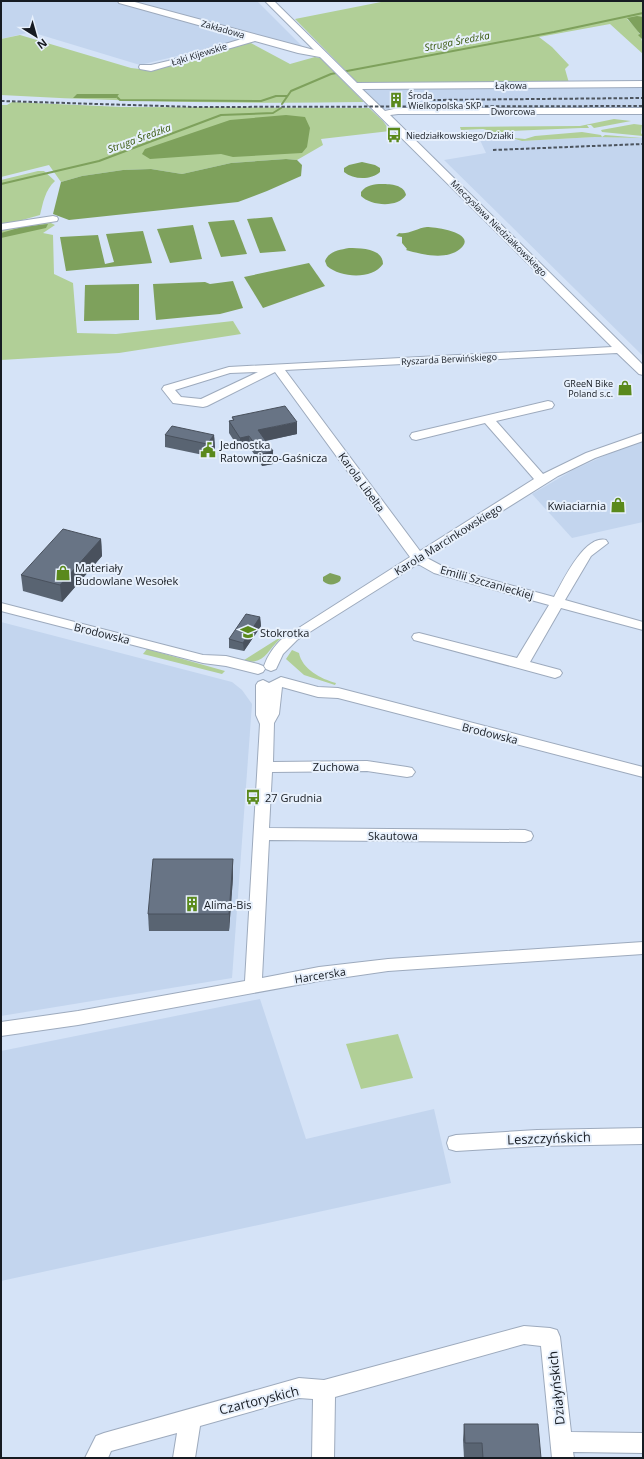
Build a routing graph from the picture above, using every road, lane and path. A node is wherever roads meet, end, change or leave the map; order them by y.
1 (122, 1) edge
2 (269, 1) edge
3 (254, 38) junction
4 (324, 55) junction
5 (143, 67) dead end
6 (353, 84) junction
7 (643, 84) edge
8 (595, 111) junction
9 (643, 111) edge
10 (383, 114) junction
11 (643, 119) edge
12 (53, 219) dead end
13 (1, 227) edge
14 (621, 350) junction
15 (277, 367) junction
16 (643, 372) edge
17 (548, 405) dead end
18 (488, 419) junction
19 (416, 436) dead end
20 (643, 437) edge
21 (541, 480) junction
22 (601, 543) dead end
23 (418, 558) junction
24 (557, 602) junction
25 (1, 607) edge
26 (643, 626) edge
27 (419, 637) dead end
28 (521, 664) junction
29 (555, 673) dead end
30 (269, 677) junction
31 (264, 767) junction
32 (407, 772) dead end
33 (643, 772) edge
34 (262, 834) junction
35 (525, 836) dead end
36 (643, 948) edge
37 (253, 987) junction
38 (1, 1029) edge
39 (643, 1136) edge
40 (456, 1143) dead end
41 (524, 1335) joint
42 (324, 1390) junction
43 (190, 1419) junction
44 (643, 1443) edge
45 (562, 1450) edge
46 (96, 1458) edge
47 (184, 1458) edge
48 (323, 1458) edge

1 - 3 street, Zakładowa
2 - 4 street, Mieczysława Niedziałkowskiego
3 - 4 street, Zakładowa
3 - 5 street, Łąki Kijewskie
4 - 6 street, Mieczysława Niedziałkowskiego
6 - 7 street, Łąkowa
6 - 10 street, Mieczysława Niedziałkowskiego
8 - 9 street, Dworcowa
8 - 10 street, Dworcowa
8 - 11 street, Dworcowa
10 - 14 street, Mieczysława Niedziałkowskiego
12 - 13 street
14 - 15 street, Ryszarda Berwińskiego
14 - 16 street, Mieczysława Niedziałkowskiego
15 - 15 street, Ryszarda Berwińskiego
15 - 23 street, Karola Libelta
17 - 18 street
18 - 19 street
18 - 21 street
20 - 21 street, Karola Marcinkowskiego
21 - 23 street, Karola Marcinkowskiego
22 - 24 street
23 - 24 street, Emilii Szczanieckiej
23 - 30 street, Karola Marcinkowskiego
24 - 26 street, Emilii Szczanieckiej
24 - 28 street
25 - 30 street, Brodowska
27 - 28 street
28 - 29 street
30 - 31 street
30 - 33 street, Brodowska
31 - 32 street, Zuchowa
31 - 34 street
34 - 35 street, Skautowa
34 - 37 street
36 - 37 street, Harcerska
37 - 38 street, Harcerska
39 - 40 street, Leszczyńskich
41 - 42 street, Czartoryskich
41 - 45 street, Działyńskich
42 - 43 street, Czartoryskich
42 - 48 street
43 - 46 street, Czartoryskich
43 - 47 street
44 - 45 street, Działyńskich

